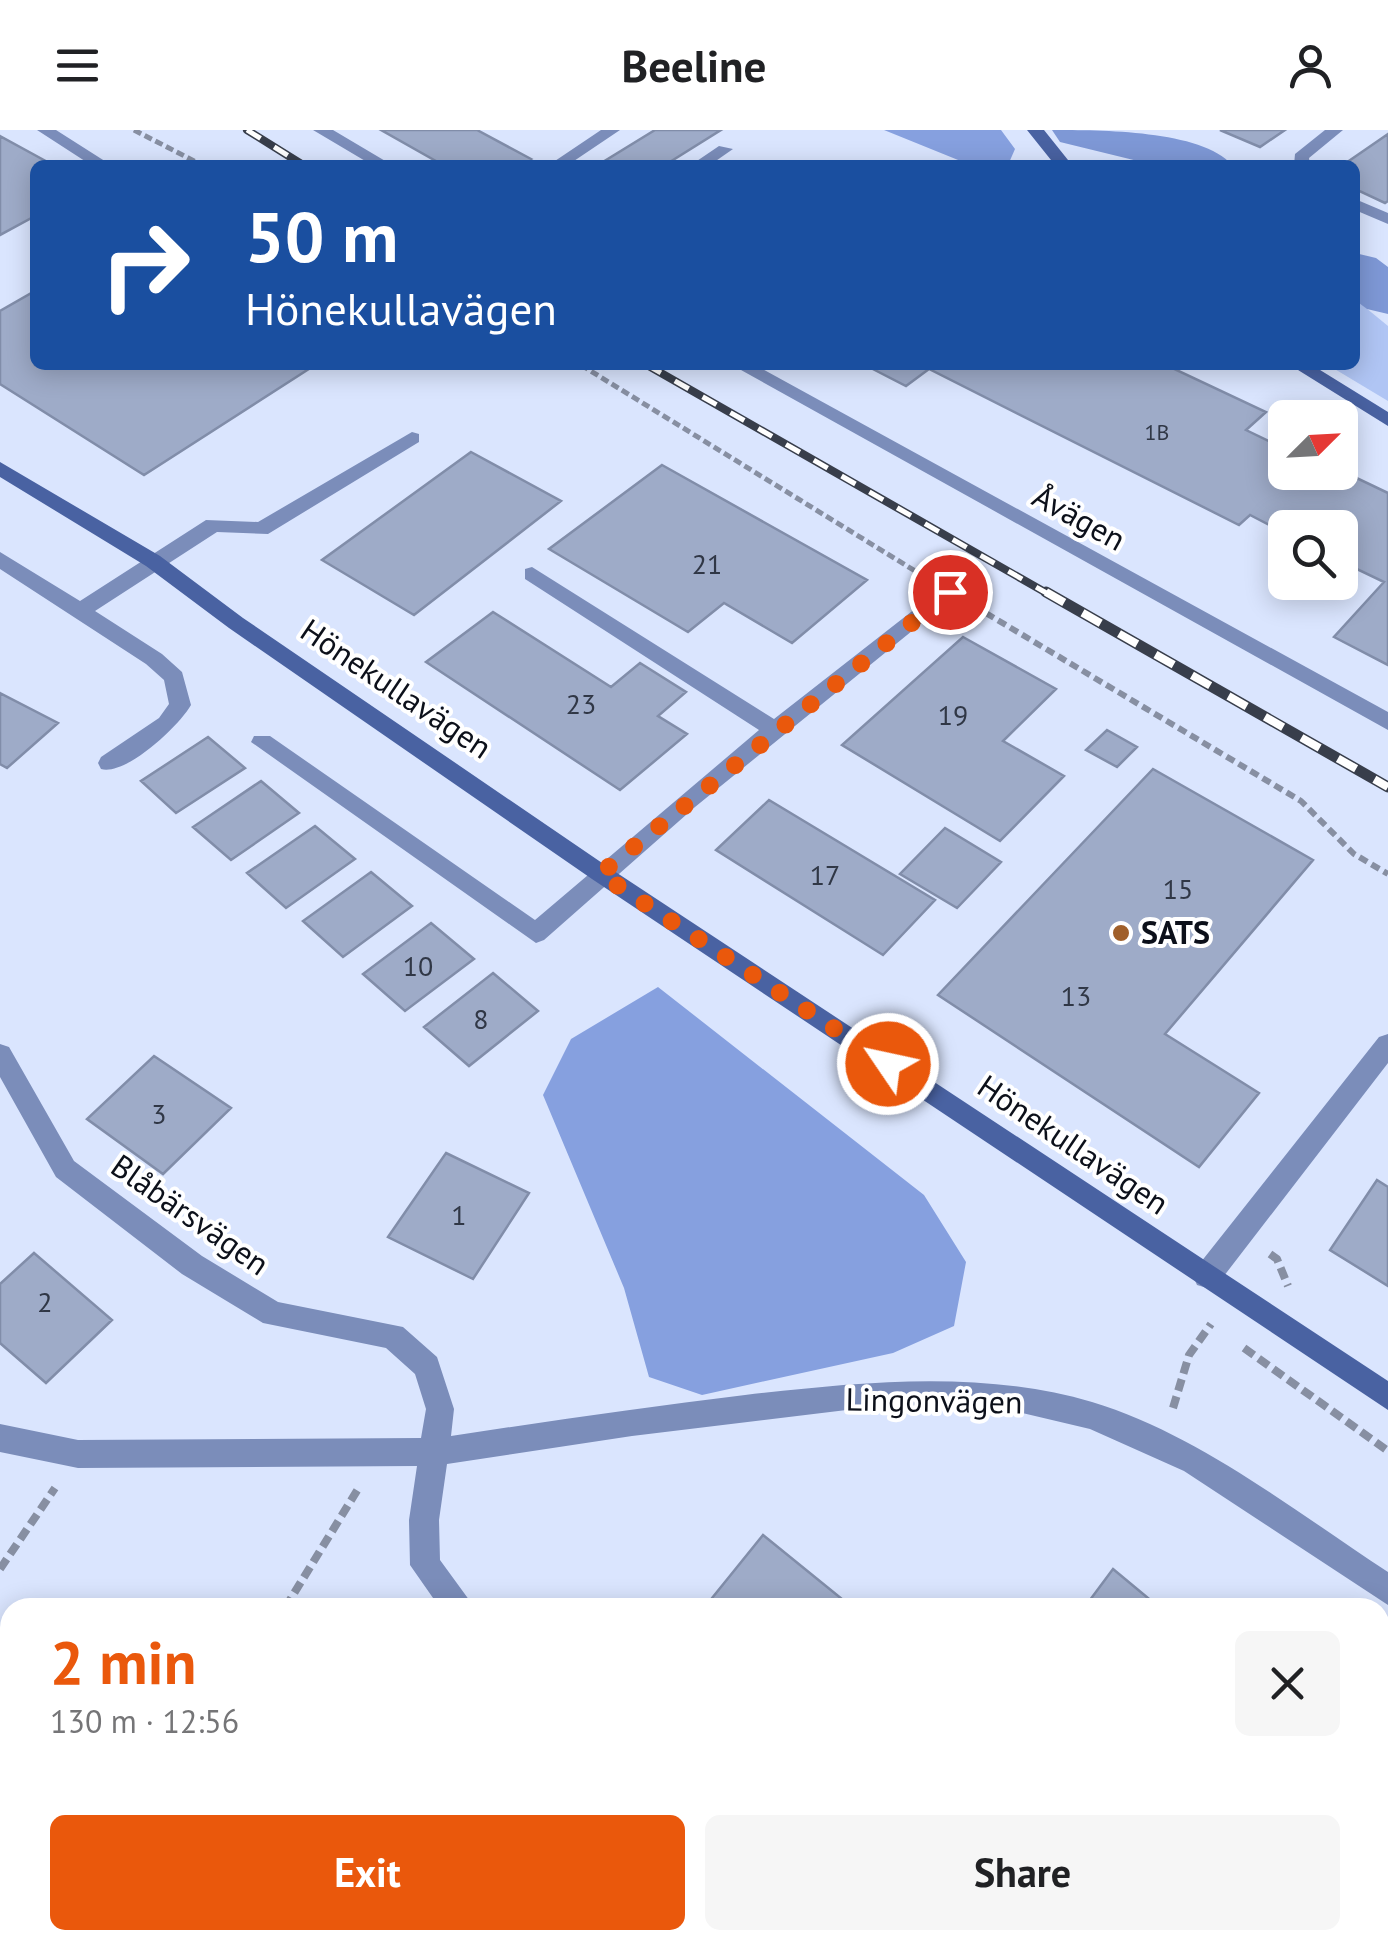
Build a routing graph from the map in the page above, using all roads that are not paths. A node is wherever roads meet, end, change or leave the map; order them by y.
1 (45, 130) edge
2 (322, 130) edge
3 (612, 130) edge
4 (1035, 130) edge
5 (1335, 130) edge
6 (725, 149) dead end
7 (95, 160) edge
8 (375, 160) edge
9 (565, 160) edge
10 (707, 160) edge
11 (1060, 160) edge
12 (1301, 160) edge
13 (1360, 206) edge
14 (1388, 219) edge
15 (750, 370) edge
16 (1307, 370) edge
17 (1388, 420) edge
18 (412, 438) dead end
19 (0, 468) edge
20 (0, 559) edge
21 (153, 561) junction
22 (532, 574) dead end
23 (950, 592) road end
24 (78, 612) junction
25 (1388, 722) edge
26 (776, 730) junction
27 (262, 742) dead end
28 (108, 763) dead end
29 (600, 874) junction
30 (1388, 1044) edge
31 (0, 1054) edge
32 (1206, 1276) junction
33 (1388, 1398) edge
34 (0, 1438) edge
35 (434, 1452) junction
36 (1388, 1590) edge
37 (452, 1598) edge

1 - 7 street
2 - 8 street
3 - 9 street
4 - 11 street
5 - 12 street
6 - 10 street
13 - 14 street
15 - 25 street, Åvägen
16 - 17 street
18 - 21 street
19 - 21 street, Hönekullavägen
20 - 24 street
21 - 24 street
21 - 29 street, Hönekullavägen
22 - 26 street
23 - 26 street
24 - 28 street
26 - 29 street
27 - 29 street
29 - 32 street, Hönekullavägen
30 - 32 street
31 - 35 street, Blåbärsvägen
32 - 33 street, Hönekullavägen
34 - 35 street, Lingonvägen
35 - 36 street, Lingonvägen
35 - 37 street

